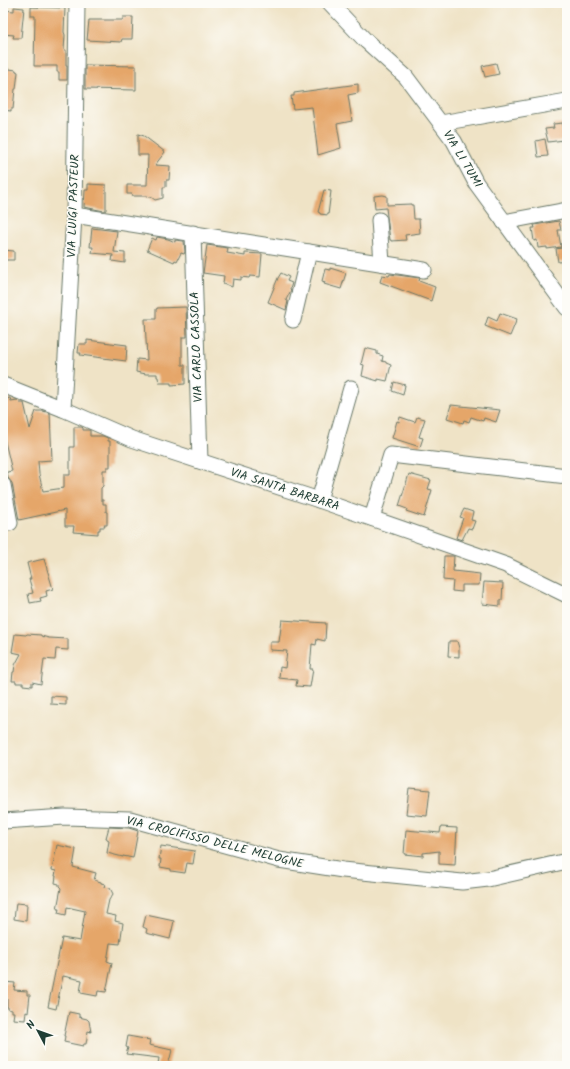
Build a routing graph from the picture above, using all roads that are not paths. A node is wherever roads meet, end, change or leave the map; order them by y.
1 (77, 3) edge
2 (330, 3) edge
3 (567, 101) edge
4 (441, 123) junction
5 (567, 210) edge
6 (74, 215) junction
7 (379, 220) dead end
8 (504, 222) junction
9 (193, 233) junction
10 (309, 252) junction
11 (382, 264) junction
12 (424, 270) dead end
13 (567, 308) edge
14 (293, 320) dead end
15 (3, 384) edge
16 (351, 388) dead end
17 (63, 408) junction
18 (200, 461) junction
19 (567, 476) edge
20 (3, 485) edge
21 (319, 500) junction
22 (372, 518) junction
23 (10, 524) dead end
24 (567, 595) edge
25 (3, 821) edge
26 (567, 861) edge

1 - 6 street, VIA LUIGI PASTEUR
2 - 4 street, VIA LI TUMI
3 - 4 street
4 - 8 street, VIA LI TUMI
5 - 8 street
6 - 9 street
6 - 17 street, VIA LUIGI PASTEUR
7 - 11 street
8 - 13 street, VIA LI TUMI
9 - 10 street
9 - 18 street, VIA CARLO CASSOLA
10 - 11 street
10 - 14 street
11 - 12 street
15 - 17 street, VIA SANTA BARBARA
16 - 21 street
17 - 18 street, VIA SANTA BARBARA
18 - 21 street, VIA SANTA BARBARA
19 - 22 street
20 - 23 street
21 - 22 street, VIA SANTA BARBARA
22 - 24 street, VIA SANTA BARBARA
25 - 26 street, VIA CROCIFISSO DELLE MELOGNE

